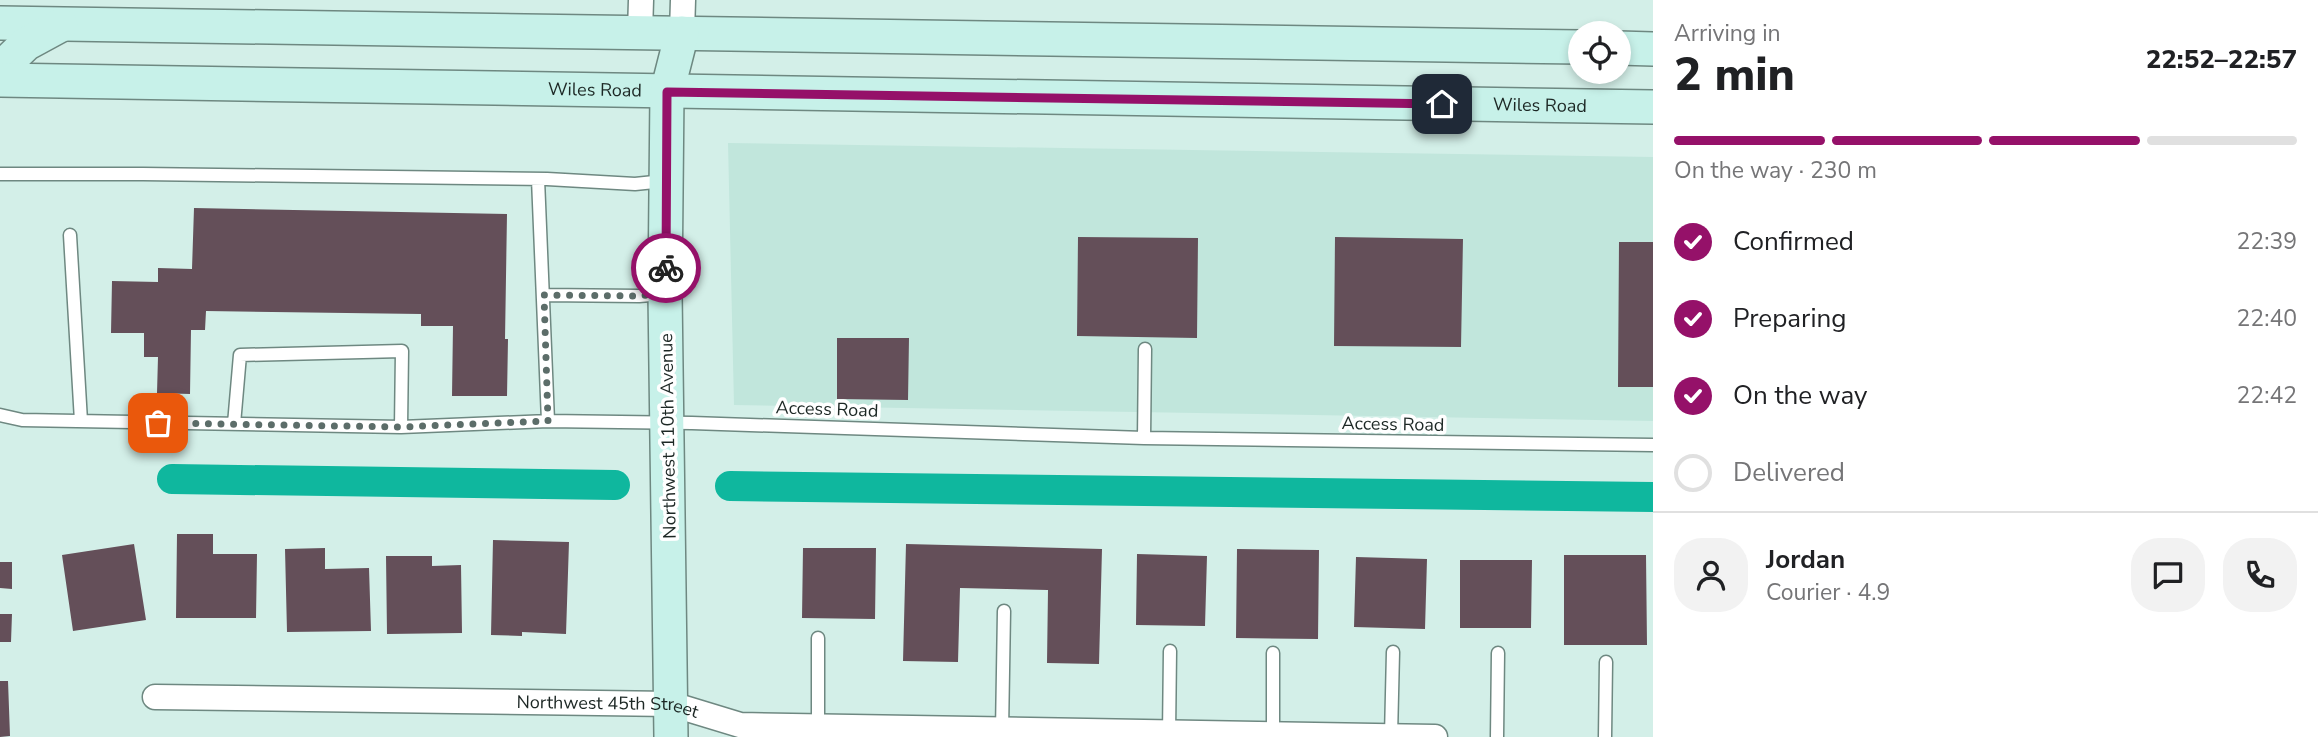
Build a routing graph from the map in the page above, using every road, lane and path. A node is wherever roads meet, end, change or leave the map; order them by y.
1 (641, 0) edge
2 (682, 0) edge
3 (0, 23) edge
4 (64, 24) junction
5 (640, 33) junction
6 (682, 33) junction
7 (1568, 47) edge
8 (1631, 48) edge
9 (1653, 49) edge
10 (0, 69) edge
11 (0, 80) edge
12 (667, 92) junction
13 (1653, 107) edge
14 (0, 174) edge
15 (538, 179) junction
16 (667, 181) junction
17 (69, 235) dead end
18 (665, 293) junction
19 (544, 295) junction
20 (1145, 349) dead end
21 (0, 415) edge
22 (81, 421) junction
23 (548, 421) junction
24 (234, 424) junction
25 (667, 424) junction
26 (401, 427) junction
27 (1144, 438) junction
28 (1653, 446) edge
29 (1004, 611) dead end
30 (818, 639) dead end
31 (1170, 651) dead end
32 (1393, 652) dead end
33 (1273, 653) dead end
34 (1498, 653) dead end
35 (1606, 662) dead end
36 (155, 697) dead end
37 (671, 704) junction
38 (818, 727) junction
39 (1002, 731) junction
40 (1169, 734) junction
41 (1090, 735) edge
42 (1273, 735) junction
43 (1391, 736) edge
44 (671, 737) edge
45 (1435, 737) edge
46 (1497, 737) edge
47 (1605, 737) edge

1 - 5 street
2 - 6 street
3 - 4 main road
4 - 5 main road
4 - 10 main road
5 - 6 main road
5 - 12 main road, Northwest 110th Avenue
6 - 7 main road
6 - 12 main road, Northwest 110th Avenue
8 - 9 main road
11 - 12 main road, Wiles Road
12 - 13 main road, Wiles Road
12 - 16 main road, Northwest 110th Avenue
14 - 15 lane
15 - 16 lane
15 - 19 lane
16 - 18 main road, Northwest 110th Avenue
17 - 22 lane
18 - 19 lane
18 - 25 main road, Northwest 110th Avenue
19 - 23 lane
20 - 27 lane
21 - 22 lane, Access Road
22 - 24 lane, Access Road
23 - 25 lane, Access Road
23 - 26 lane, Access Road
24 - 26 lane, Access Road
24 - 26 lane
25 - 27 lane, Access Road
25 - 37 main road, Northwest 110th Avenue
27 - 28 lane, Access Road
29 - 39 lane
30 - 38 lane
31 - 40 lane
32 - 43 lane
33 - 42 lane
34 - 46 lane
35 - 47 lane
36 - 37 street, Northwest 45th Street
37 - 38 street, Northwest 45th Street
37 - 44 main road, Northwest 110th Avenue
38 - 39 street, Northwest 45th Street
39 - 41 street, Northwest 45th Street
40 - 41 street, Northwest 45th Street
40 - 42 street, Northwest 45th Street
42 - 43 street, Northwest 45th Street
43 - 45 street, Northwest 45th Street

